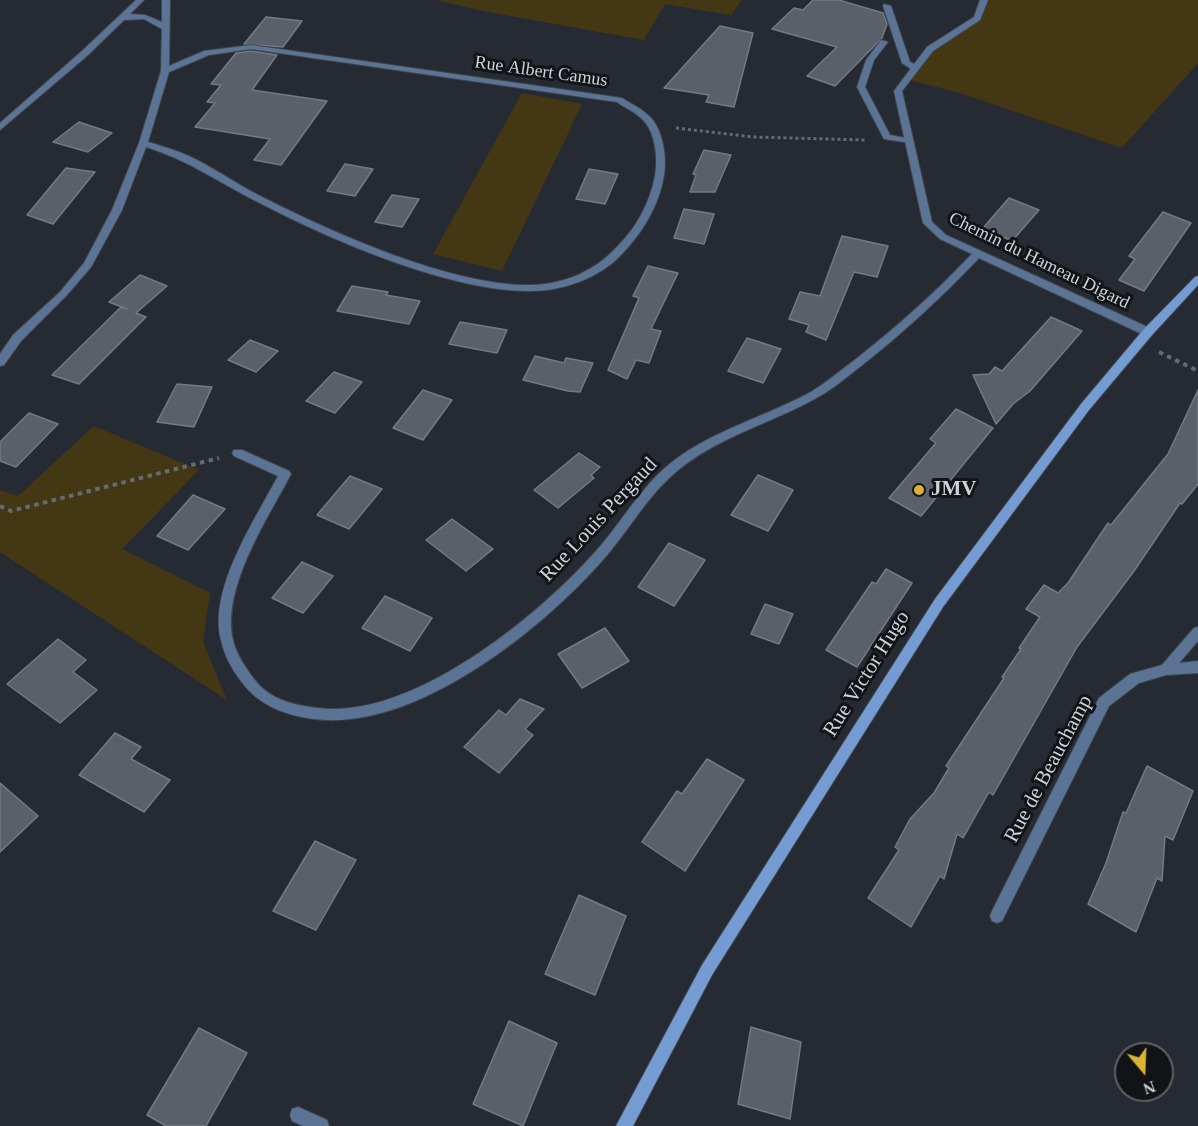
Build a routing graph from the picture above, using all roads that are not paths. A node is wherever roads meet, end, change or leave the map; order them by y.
1 (140, 0) edge
2 (166, 0) edge
3 (984, 0) edge
4 (887, 6) dead end
5 (120, 18) junction
6 (166, 29) junction
7 (884, 42) dead end
8 (914, 67) junction
9 (165, 71) junction
10 (0, 127) edge
11 (908, 141) junction
12 (143, 143) junction
13 (978, 253) junction
14 (1198, 279) edge
15 (1144, 337) junction
16 (0, 362) edge
17 (238, 453) road end
18 (1198, 632) edge
19 (1198, 667) edge
20 (1166, 669) junction
21 (997, 916) dead end
22 (298, 1115) dead end
23 (321, 1126) edge
24 (624, 1126) edge

1 - 5 street
2 - 6 street
3 - 8 street, Chemin du Hameau Digard
4 - 8 street
5 - 6 street
5 - 10 street
6 - 9 street
7 - 11 street
8 - 11 street, Chemin du Hameau Digard
9 - 12 street
9 - 12 street, Rue Albert Camus
11 - 13 street, Chemin du Hameau Digard
12 - 16 street
13 - 15 street, Chemin du Hameau Digard
13 - 17 street, Rue Louis Pergaud
14 - 15 main road, Rue Victor Hugo
15 - 24 main road, Rue Victor Hugo
18 - 20 street
19 - 20 street, Rue de Beauchamp
20 - 21 street, Rue de Beauchamp
22 - 23 street

